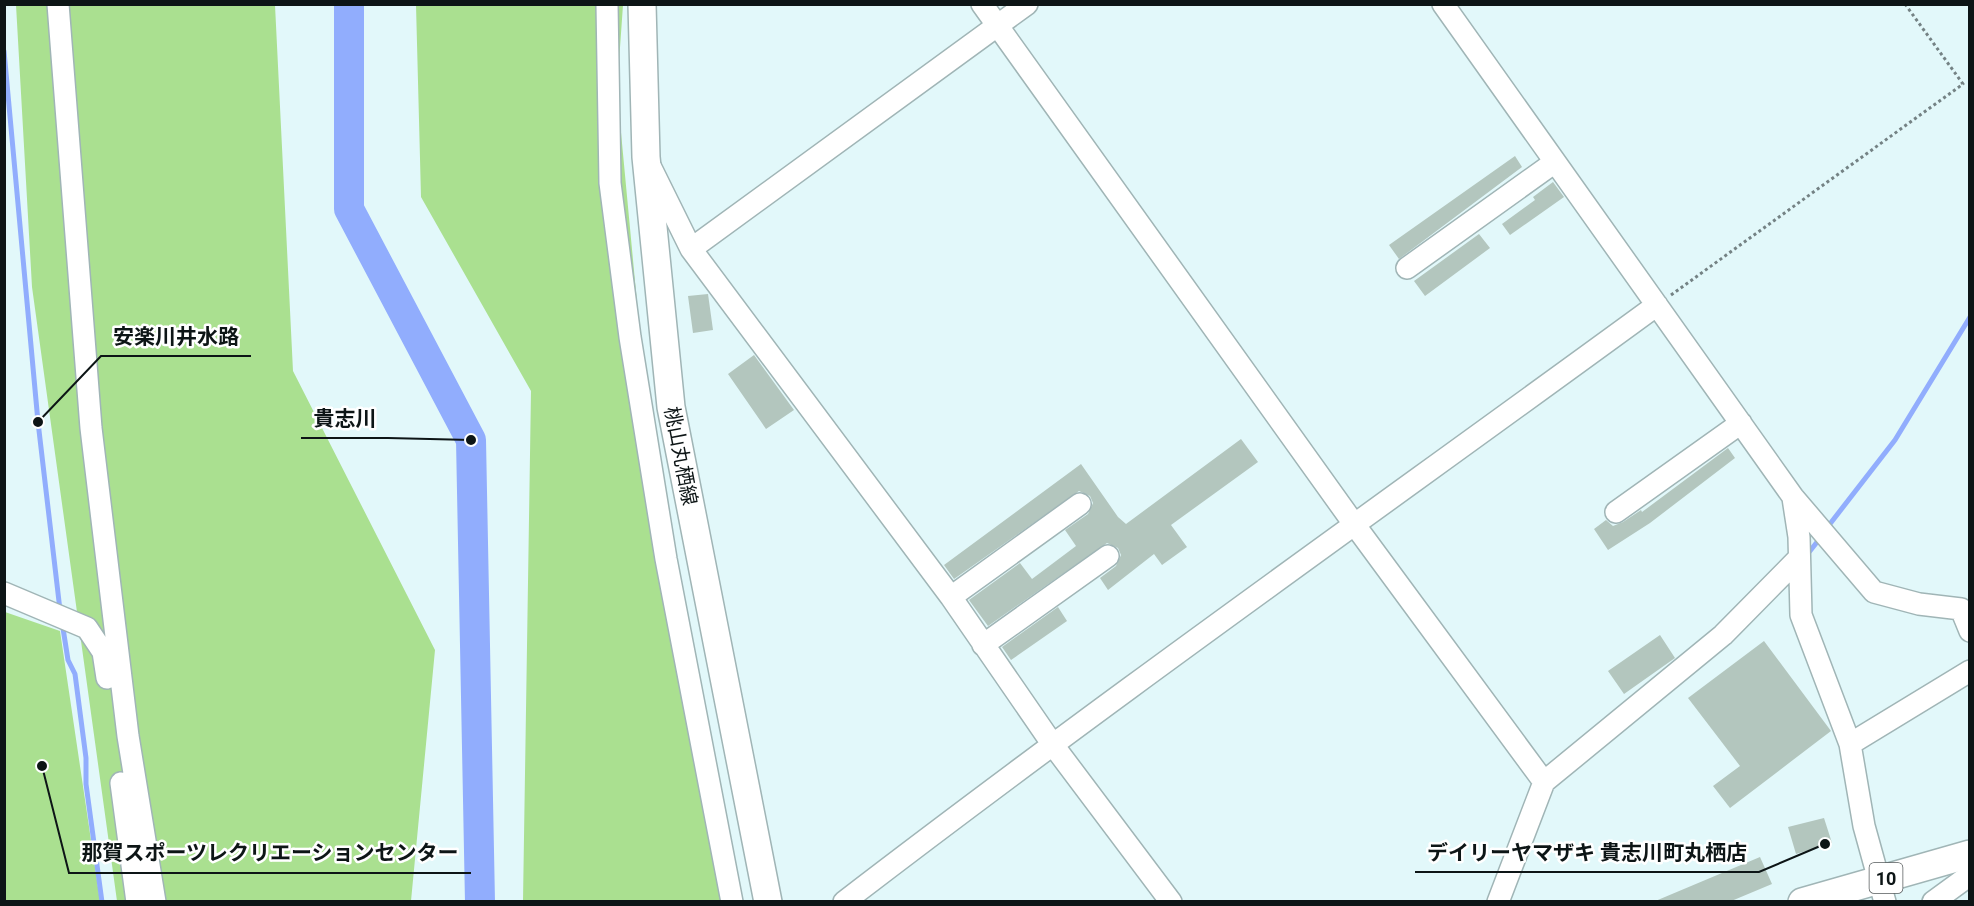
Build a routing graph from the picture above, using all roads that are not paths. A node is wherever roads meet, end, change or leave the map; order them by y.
1 (58, 4) edge
2 (607, 4) edge
3 (642, 4) edge
4 (982, 4) edge
5 (1027, 4) edge
6 (1443, 4) edge
7 (997, 26) junction
8 (646, 157) junction
9 (1555, 162) junction
10 (691, 249) junction
11 (1407, 268) dead end
12 (1657, 305) junction
13 (1741, 423) junction
14 (1793, 497) junction
15 (1080, 504) dead end
16 (1616, 512) dead end
17 (1354, 524) junction
18 (1108, 556) dead end
19 (1799, 558) junction
20 (4, 593) edge
21 (951, 597) junction
22 (1970, 631) edge
23 (983, 645) junction
24 (1970, 671) edge
25 (1053, 744) junction
26 (1850, 744) junction
27 (1544, 782) junction
28 (1970, 854) edge
29 (1970, 875) edge
30 (1882, 891) edge
31 (137, 902) edge
32 (155, 902) edge
33 (732, 902) edge
34 (768, 902) edge
35 (844, 902) edge
36 (1171, 902) edge
37 (1498, 902) edge
38 (1802, 902) edge
39 (1933, 902) edge

1 - 32 street
2 - 33 street
3 - 8 main road, 桃山丸栖線
4 - 7 street
5 - 7 street
6 - 9 street
7 - 10 street
7 - 17 street
8 - 10 street
8 - 34 main road, 桃山丸栖線
9 - 11 street
9 - 12 street
10 - 21 street
12 - 13 street
12 - 17 street
13 - 14 street
13 - 16 street
14 - 19 street
14 - 22 street
15 - 21 street
17 - 25 street
17 - 27 street
18 - 23 street
19 - 26 street
19 - 27 street
20 - 31 street
21 - 23 street
23 - 25 street
24 - 26 street
25 - 35 street
25 - 36 street
26 - 30 street
27 - 37 street
28 - 30 main road, 10
29 - 39 street
30 - 38 main road, 10

